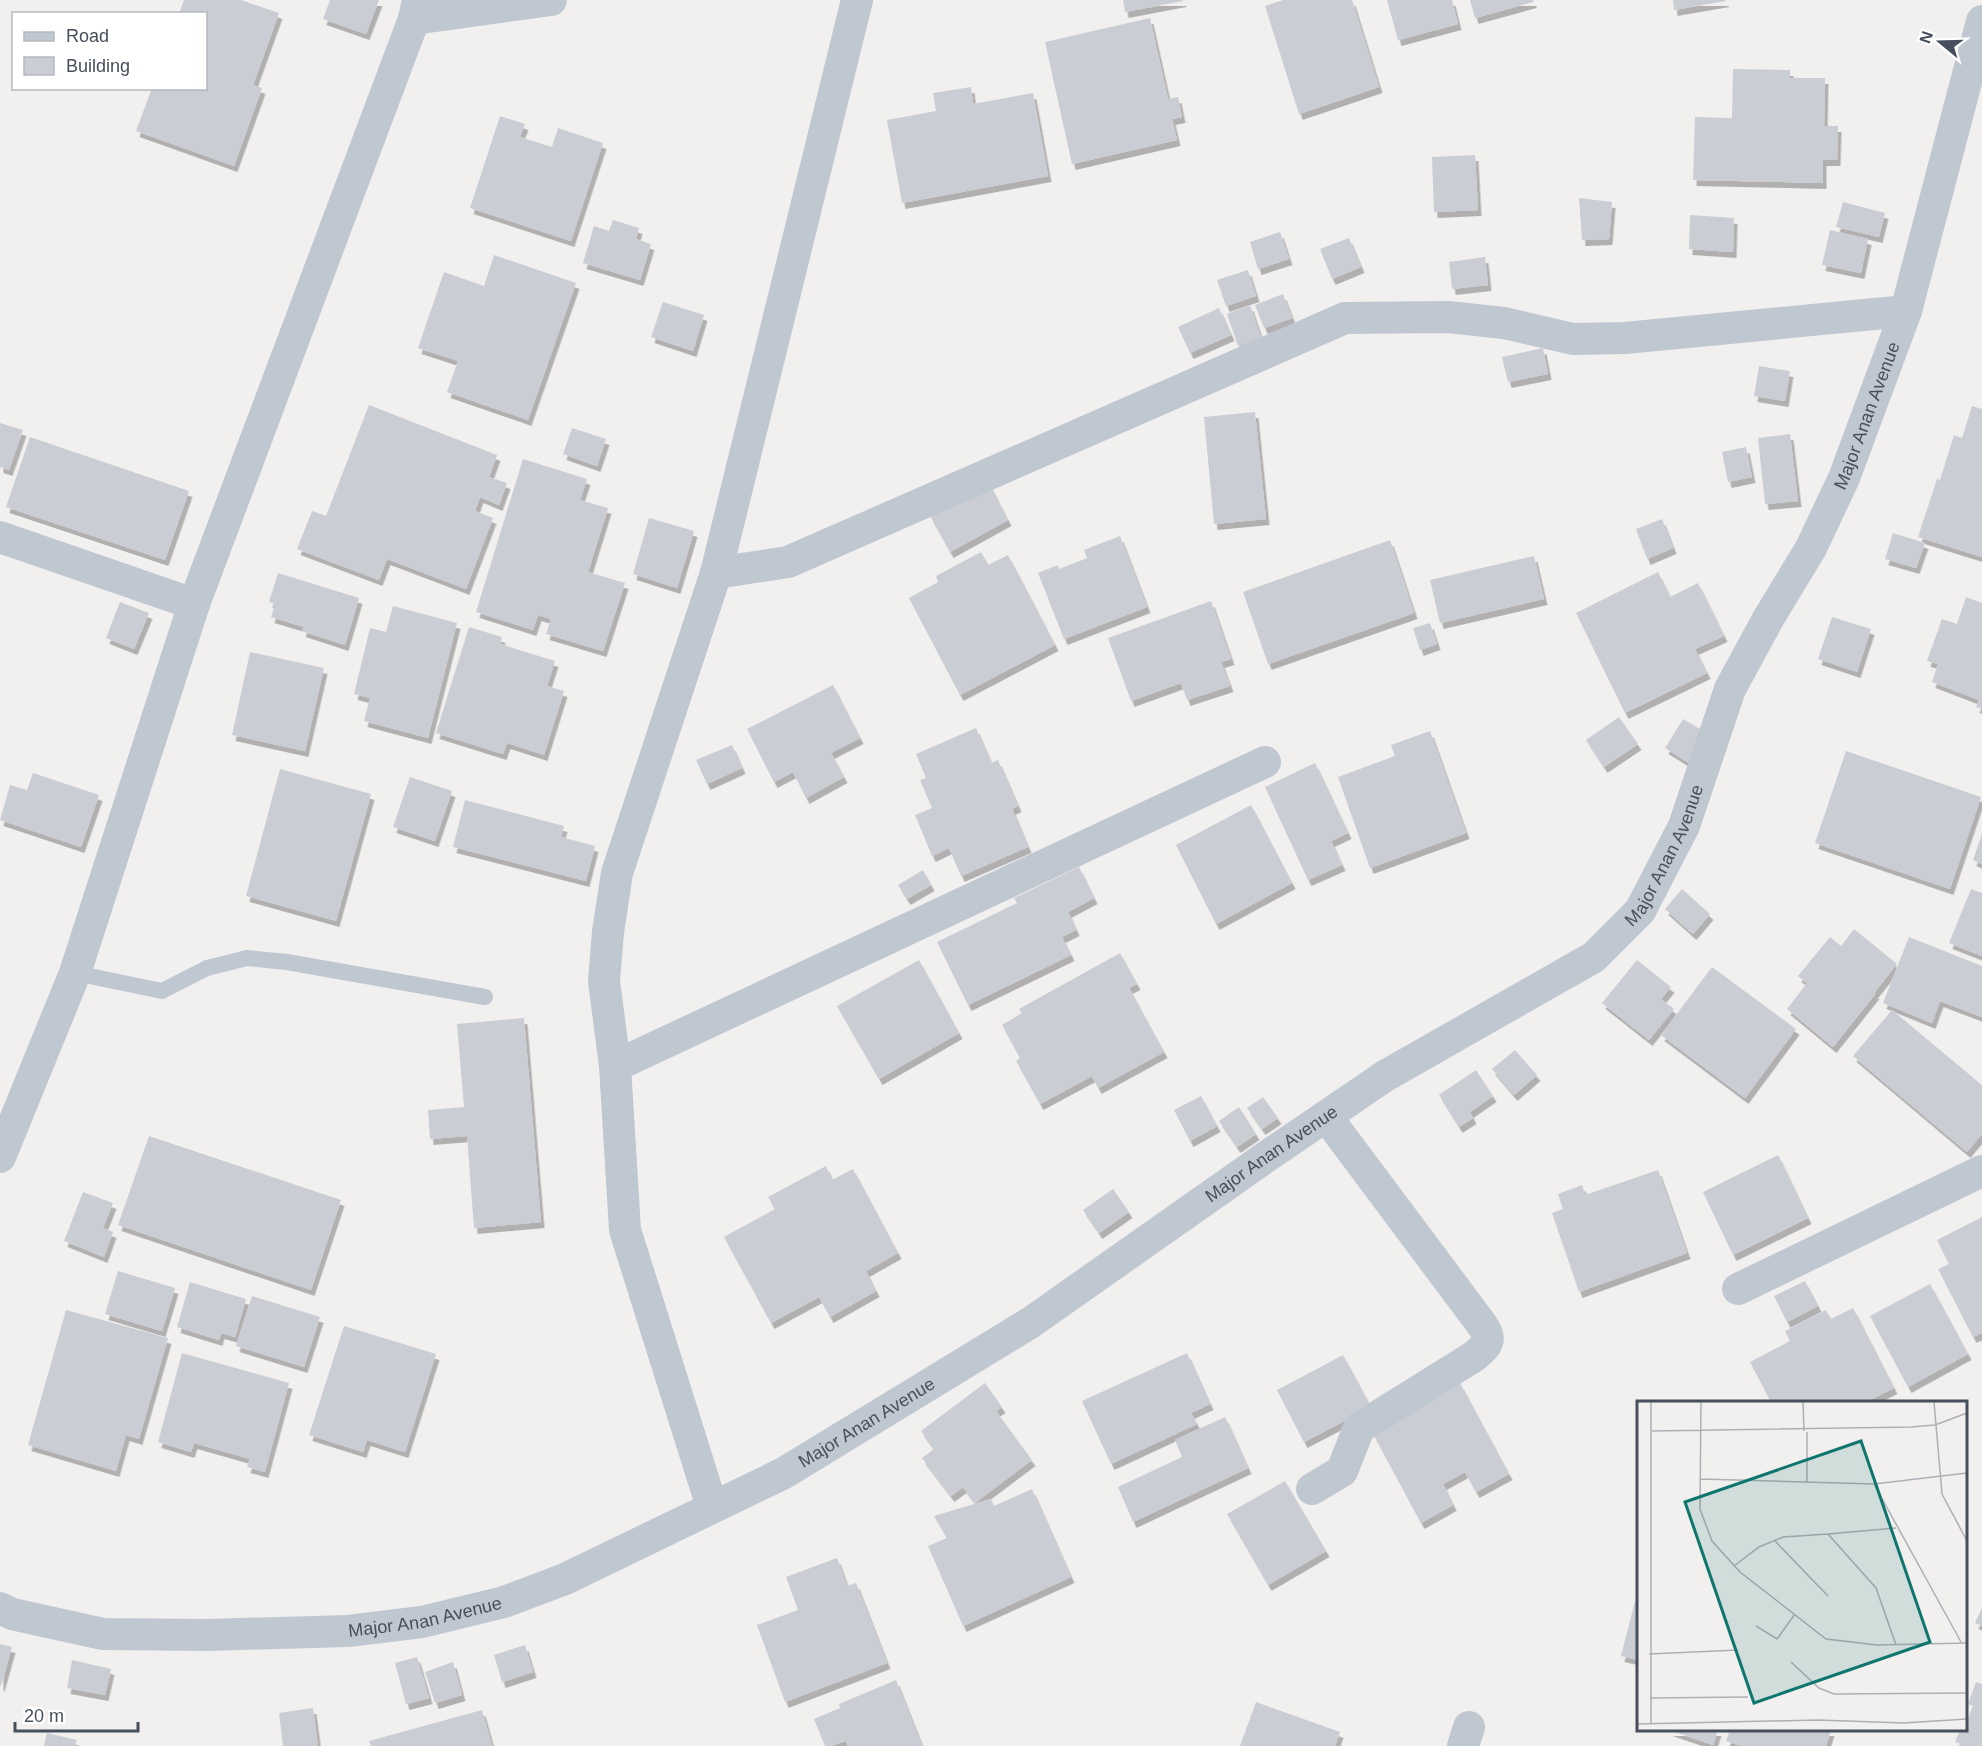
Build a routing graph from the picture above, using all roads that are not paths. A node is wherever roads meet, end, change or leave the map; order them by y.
1 (551, 0) edge
2 (857, 0) edge
3 (416, 9) edge
4 (1982, 21) edge
5 (1906, 311) junction
6 (0, 537) edge
7 (716, 573) junction
8 (194, 604) junction
9 (1265, 762) dead end
10 (75, 973) junction
11 (485, 997) dead end
12 (615, 1066) junction
13 (1326, 1116) junction
14 (0, 1157) edge
15 (1982, 1171) edge
16 (1738, 1289) dead end
17 (1312, 1489) dead end
18 (712, 1508) junction
19 (0, 1608) edge

1 - 3 street
2 - 7 street
3 - 8 street
4 - 5 street, Major Anan Avenue
5 - 7 street
5 - 13 street, Major Anan Avenue
6 - 8 street
7 - 12 street
8 - 10 street
9 - 12 street
10 - 11 lane
10 - 14 street
12 - 18 street
13 - 17 street
13 - 18 street, Major Anan Avenue
15 - 16 street
18 - 19 street, Major Anan Avenue

